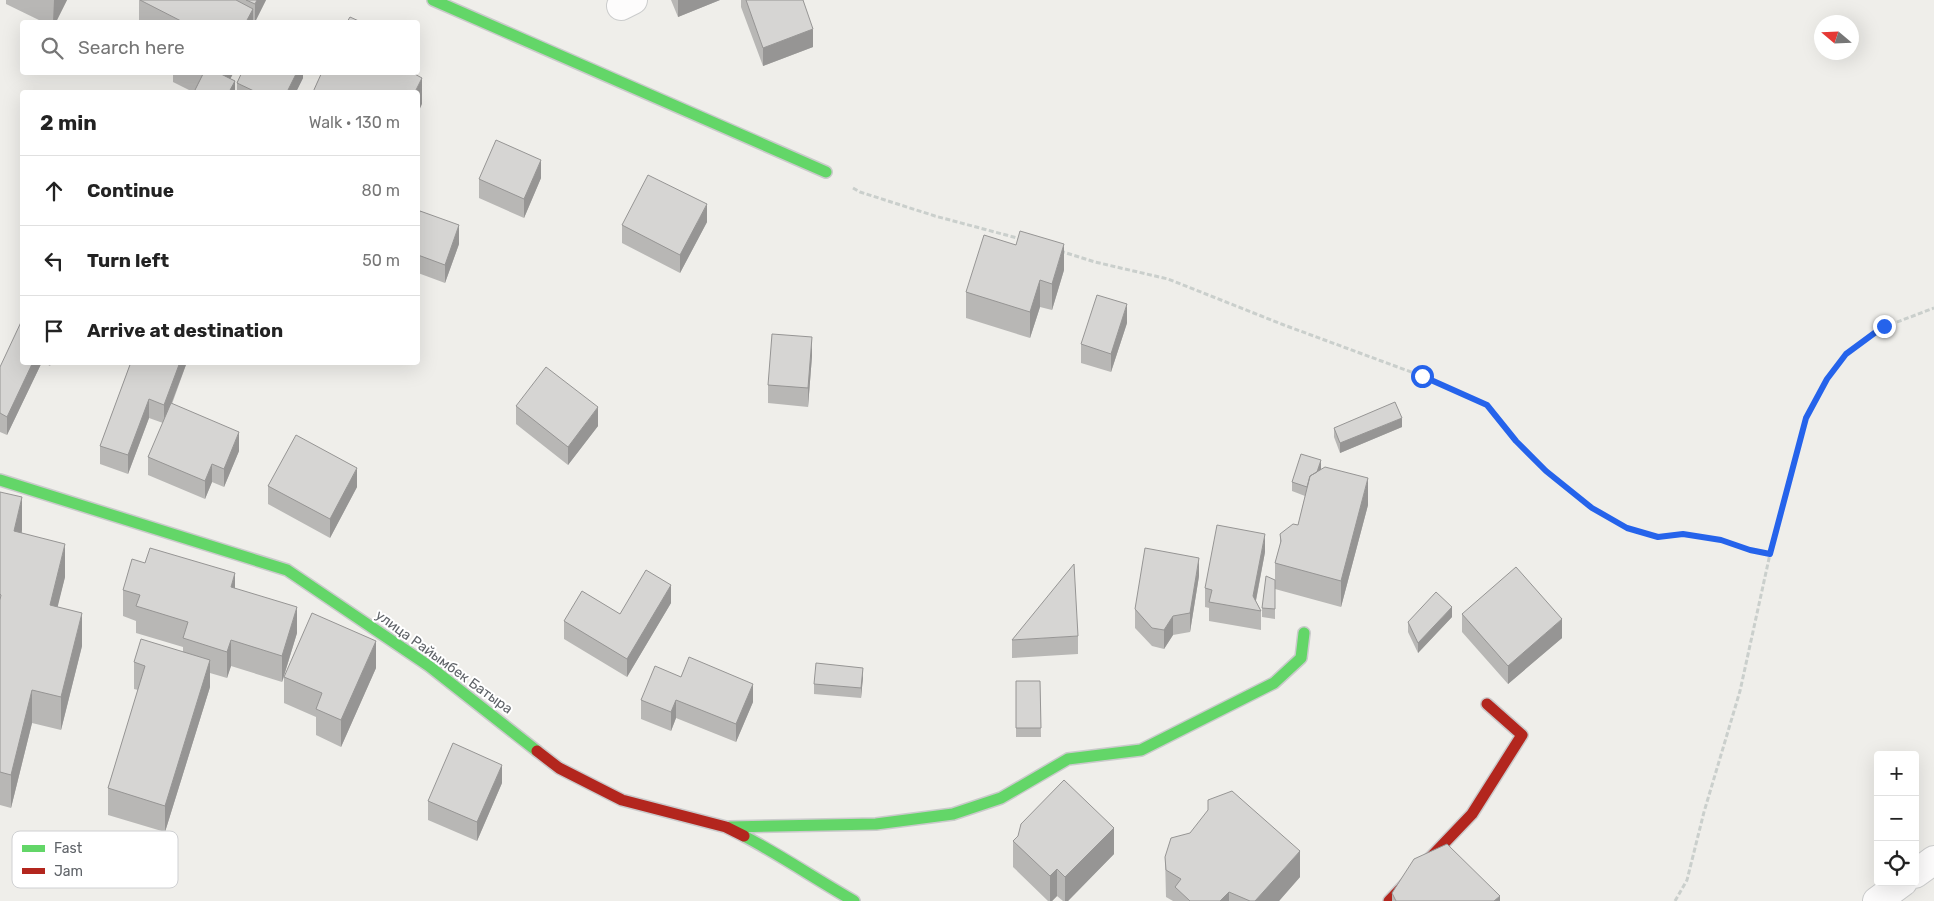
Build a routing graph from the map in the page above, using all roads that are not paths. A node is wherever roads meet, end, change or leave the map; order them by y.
1 (433, 0) edge
2 (826, 172) road end
3 (0, 480) edge
4 (1304, 633) dead end
5 (1486, 704) dead end
6 (726, 827) junction
7 (1934, 860) edge
8 (1919, 871) edge
9 (1898, 886) edge
10 (854, 901) edge
11 (1389, 901) edge
12 (1877, 901) edge

1 - 2 street
3 - 6 street, улица Райымбек Батыра
4 - 6 street
5 - 11 street
6 - 10 street, улица Райымбек Батыра
7 - 8 street
9 - 12 street

